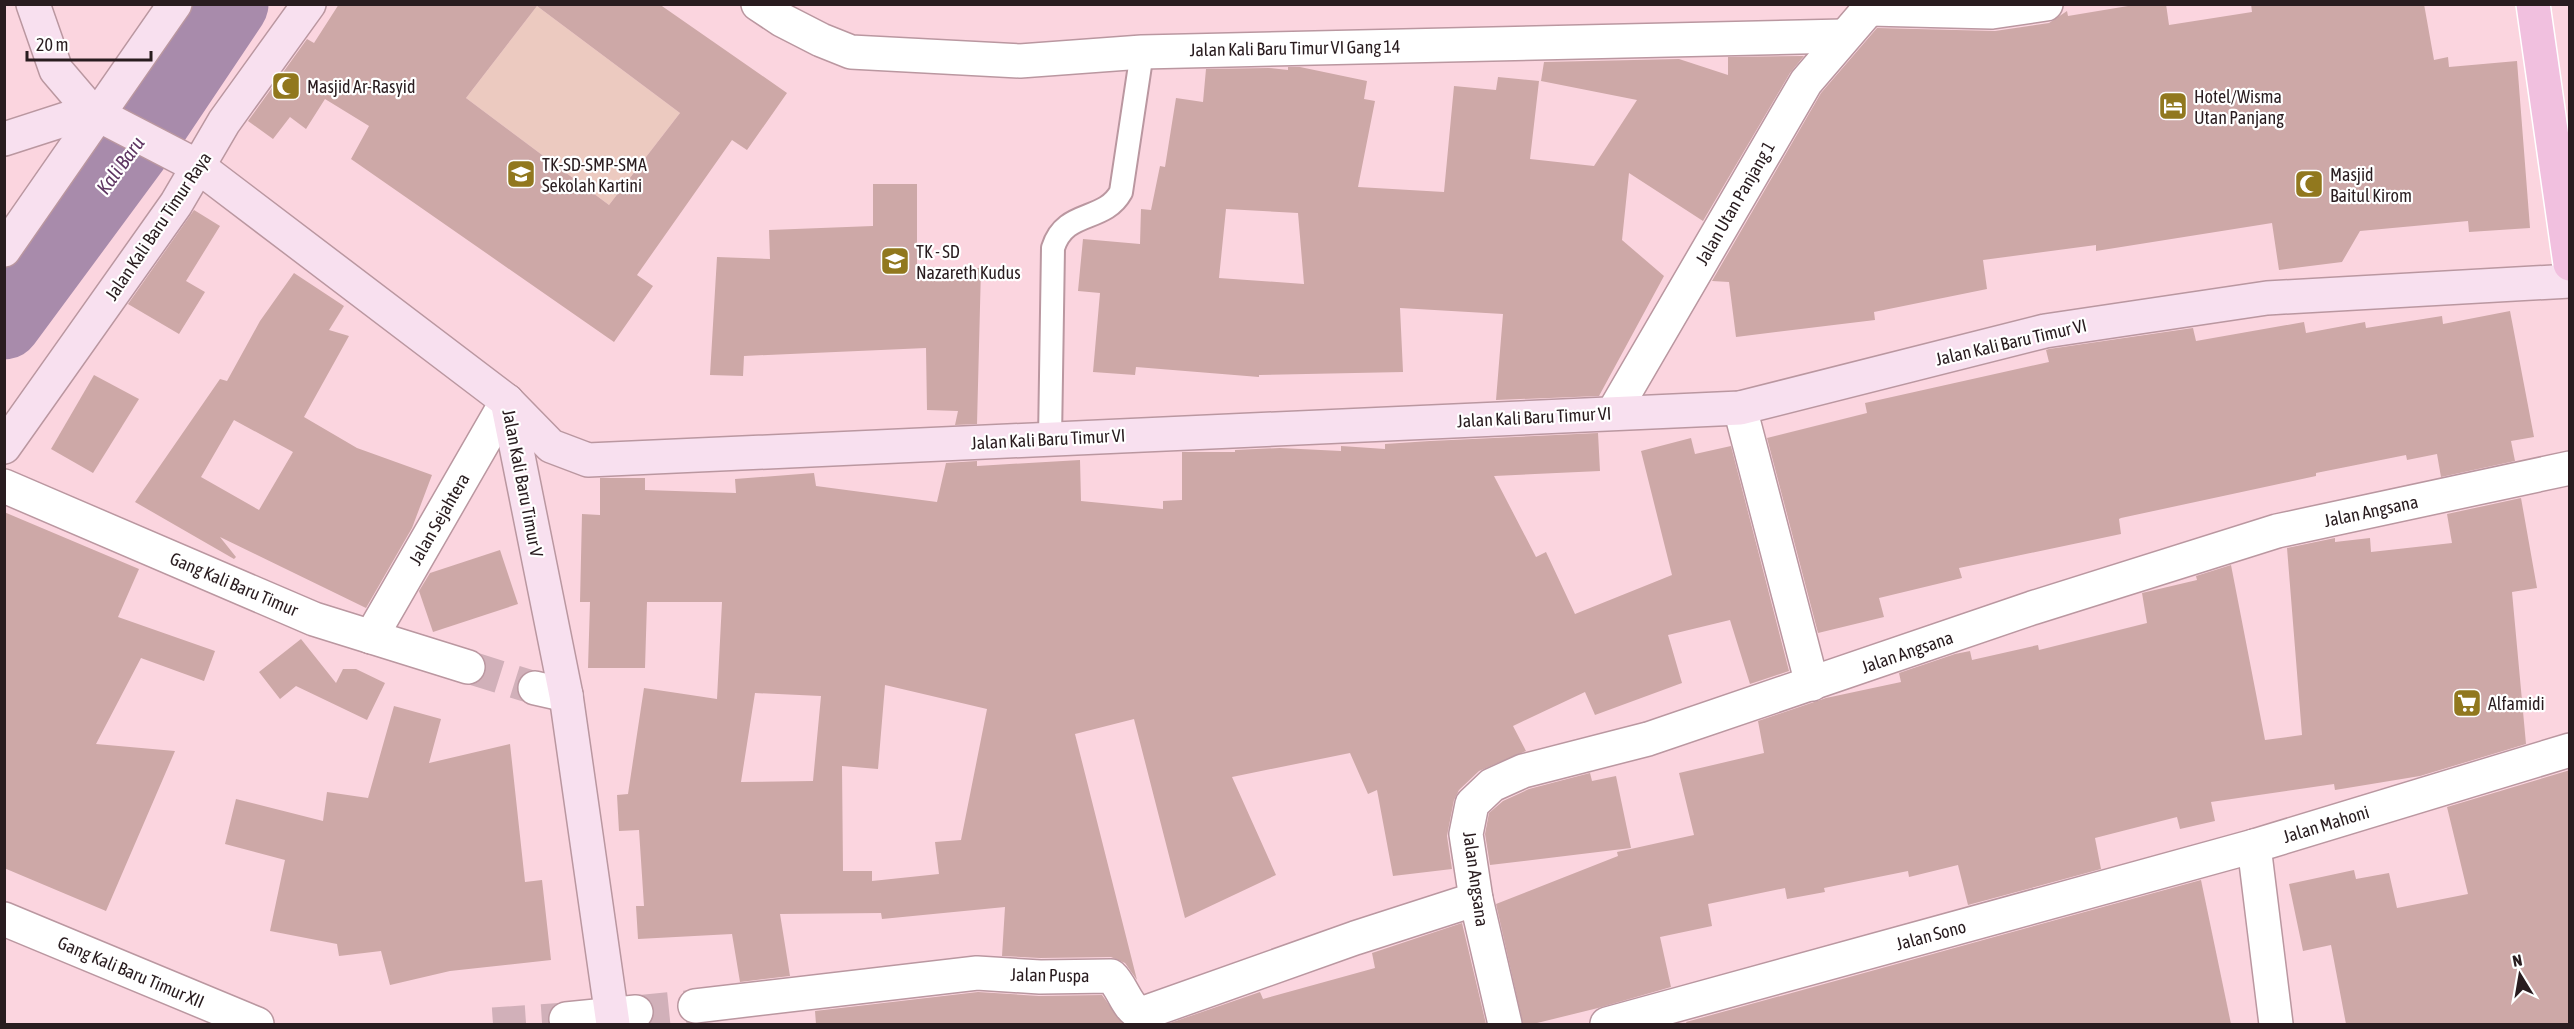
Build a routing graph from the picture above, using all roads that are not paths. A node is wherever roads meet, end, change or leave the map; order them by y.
1 (33, 4) edge
2 (175, 4) edge
3 (309, 4) edge
4 (758, 4) edge
5 (2046, 4) edge
6 (2533, 4) edge
7 (1871, 7) edge
8 (1844, 36) junction
9 (1142, 51) junction
10 (101, 116) junction
11 (4, 140) edge
12 (187, 161) junction
13 (4, 250) edge
14 (2570, 264) edge
15 (2570, 281) edge
16 (507, 401) junction
17 (1740, 408) junction
18 (1613, 413) junction
19 (1050, 440) junction
20 (4, 447) edge
21 (2570, 468) edge
22 (4, 486) edge
23 (370, 637) junction
24 (468, 667) tunnel mouth
25 (1812, 684) junction
26 (2570, 750) edge
27 (2254, 846) junction
28 (1476, 899) junction
29 (4, 919) edge
30 (695, 1006) tunnel mouth
31 (620, 1018) edge
32 (566, 1019) dead end
33 (257, 1024) edge
34 (1505, 1024) edge
35 (1607, 1024) edge
36 (2277, 1024) edge

1 - 10 street
2 - 10 street
3 - 12 street, Jalan Kali Baru Timur Raya
4 - 9 street, Jalan Kali Baru Timur VI Gang 14
5 - 7 street
6 - 14 main road
7 - 8 street, Jalan Utan Panjang 1
8 - 9 street, Jalan Kali Baru Timur VI Gang 14
8 - 18 street, Jalan Utan Panjang 1
9 - 19 lane
10 - 11 street
10 - 12 street, Jalan Kali Baru Timur V
10 - 13 street
12 - 16 street, Jalan Kali Baru Timur V
12 - 20 street, Jalan Kali Baru Timur Raya
15 - 17 street, Jalan Kali Baru Timur VI
16 - 19 street, Jalan Kali Baru Timur VI
16 - 23 street, Jalan Sejahtera
16 - 31 street, Jalan Kali Baru Timur V
17 - 18 street, Jalan Kali Baru Timur VI
17 - 25 street
18 - 19 street, Jalan Kali Baru Timur VI
21 - 25 street, Jalan Angsana
22 - 23 street, Gang Kali Baru Timur
23 - 24 street, Gang Kali Baru Timur
25 - 28 street, Jalan Angsana
26 - 27 street, Jalan Mahoni
27 - 35 street, Jalan Sono
27 - 36 street
28 - 30 street, Jalan Puspa
28 - 34 street, Jalan Angsana
29 - 33 street, Gang Kali Baru Timur XII
31 - 32 street

